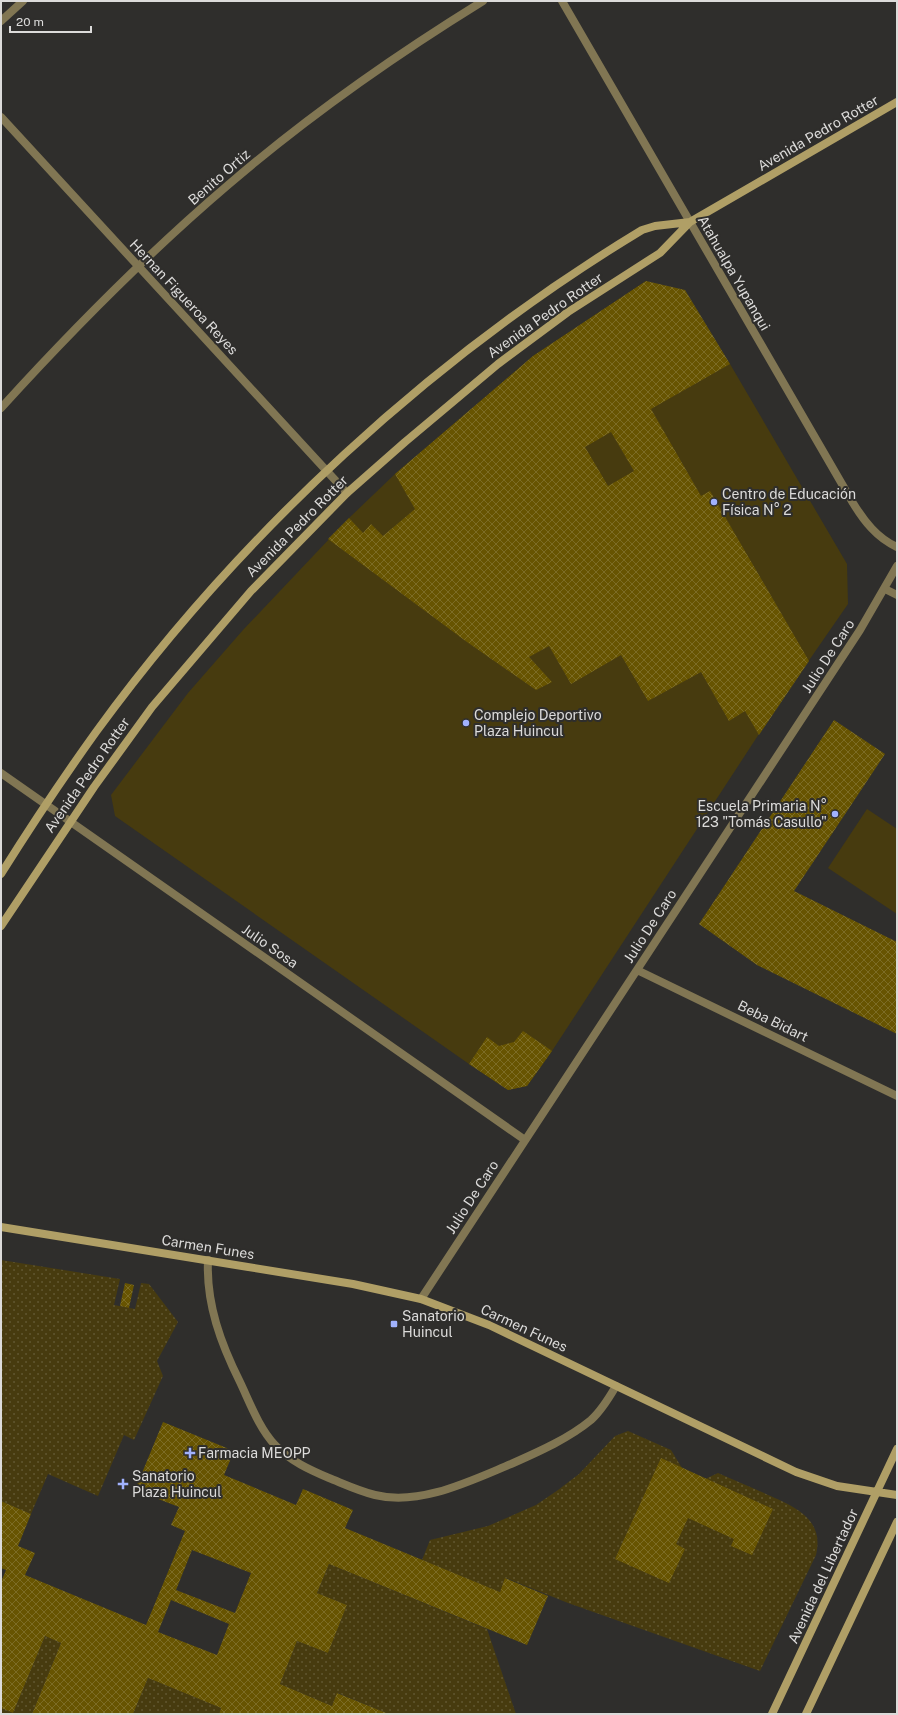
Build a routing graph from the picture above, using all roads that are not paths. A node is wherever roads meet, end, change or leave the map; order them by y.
1 (23, 1) edge
2 (483, 1) edge
3 (562, 1) edge
4 (1, 21) edge
5 (897, 102) edge
6 (1, 117) edge
7 (690, 222) junction
8 (138, 267) junction
9 (1, 408) edge
10 (327, 472) junction
11 (347, 493) junction
12 (897, 547) edge
13 (897, 566) edge
14 (885, 589) junction
15 (897, 595) edge
16 (1, 773) edge
17 (46, 805) junction
18 (70, 822) junction
19 (1, 874) edge
20 (1, 926) edge
21 (637, 970) junction
22 (897, 1096) edge
23 (525, 1140) junction
24 (1, 1227) edge
25 (208, 1260) junction
26 (421, 1299) junction
27 (616, 1386) junction
28 (897, 1449) edge
29 (877, 1492) junction
30 (897, 1495) edge
31 (897, 1522) edge
32 (772, 1714) edge
33 (806, 1714) edge

1 - 4 street
2 - 8 street, Benito Ortiz
3 - 7 street, Atahualpa Yupanqui
5 - 7 main road, Avenida Pedro Rotter
6 - 8 street, Hernan Figueroa Reyes
7 - 10 main road, Avenida Pedro Rotter
7 - 11 main road, Avenida Pedro Rotter
7 - 12 street, Atahualpa Yupanqui
8 - 9 street, Benito Ortiz
8 - 10 street, Hernan Figueroa Reyes
10 - 11 street, Hernan Figueroa Reyes
10 - 17 main road, Avenida Pedro Rotter
11 - 18 main road, Avenida Pedro Rotter
13 - 14 street, Julio De Caro
14 - 15 street
14 - 21 street, Julio De Caro
16 - 17 street, Julio Sosa
17 - 18 street, Julio Sosa
17 - 19 main road, Avenida Pedro Rotter
18 - 20 main road, Avenida Pedro Rotter
18 - 23 street, Julio Sosa
21 - 22 street, Beba Bidart
21 - 23 street, Julio De Caro
23 - 26 street, Julio De Caro
24 - 25 main road, Carmen Funes
25 - 26 main road, Carmen Funes
25 - 27 street
26 - 27 main road, Carmen Funes
27 - 29 main road, Carmen Funes
28 - 29 main road, Avenida del Libertador
29 - 30 main road, Carmen Funes
29 - 32 main road, Avenida del Libertador
31 - 33 main road

